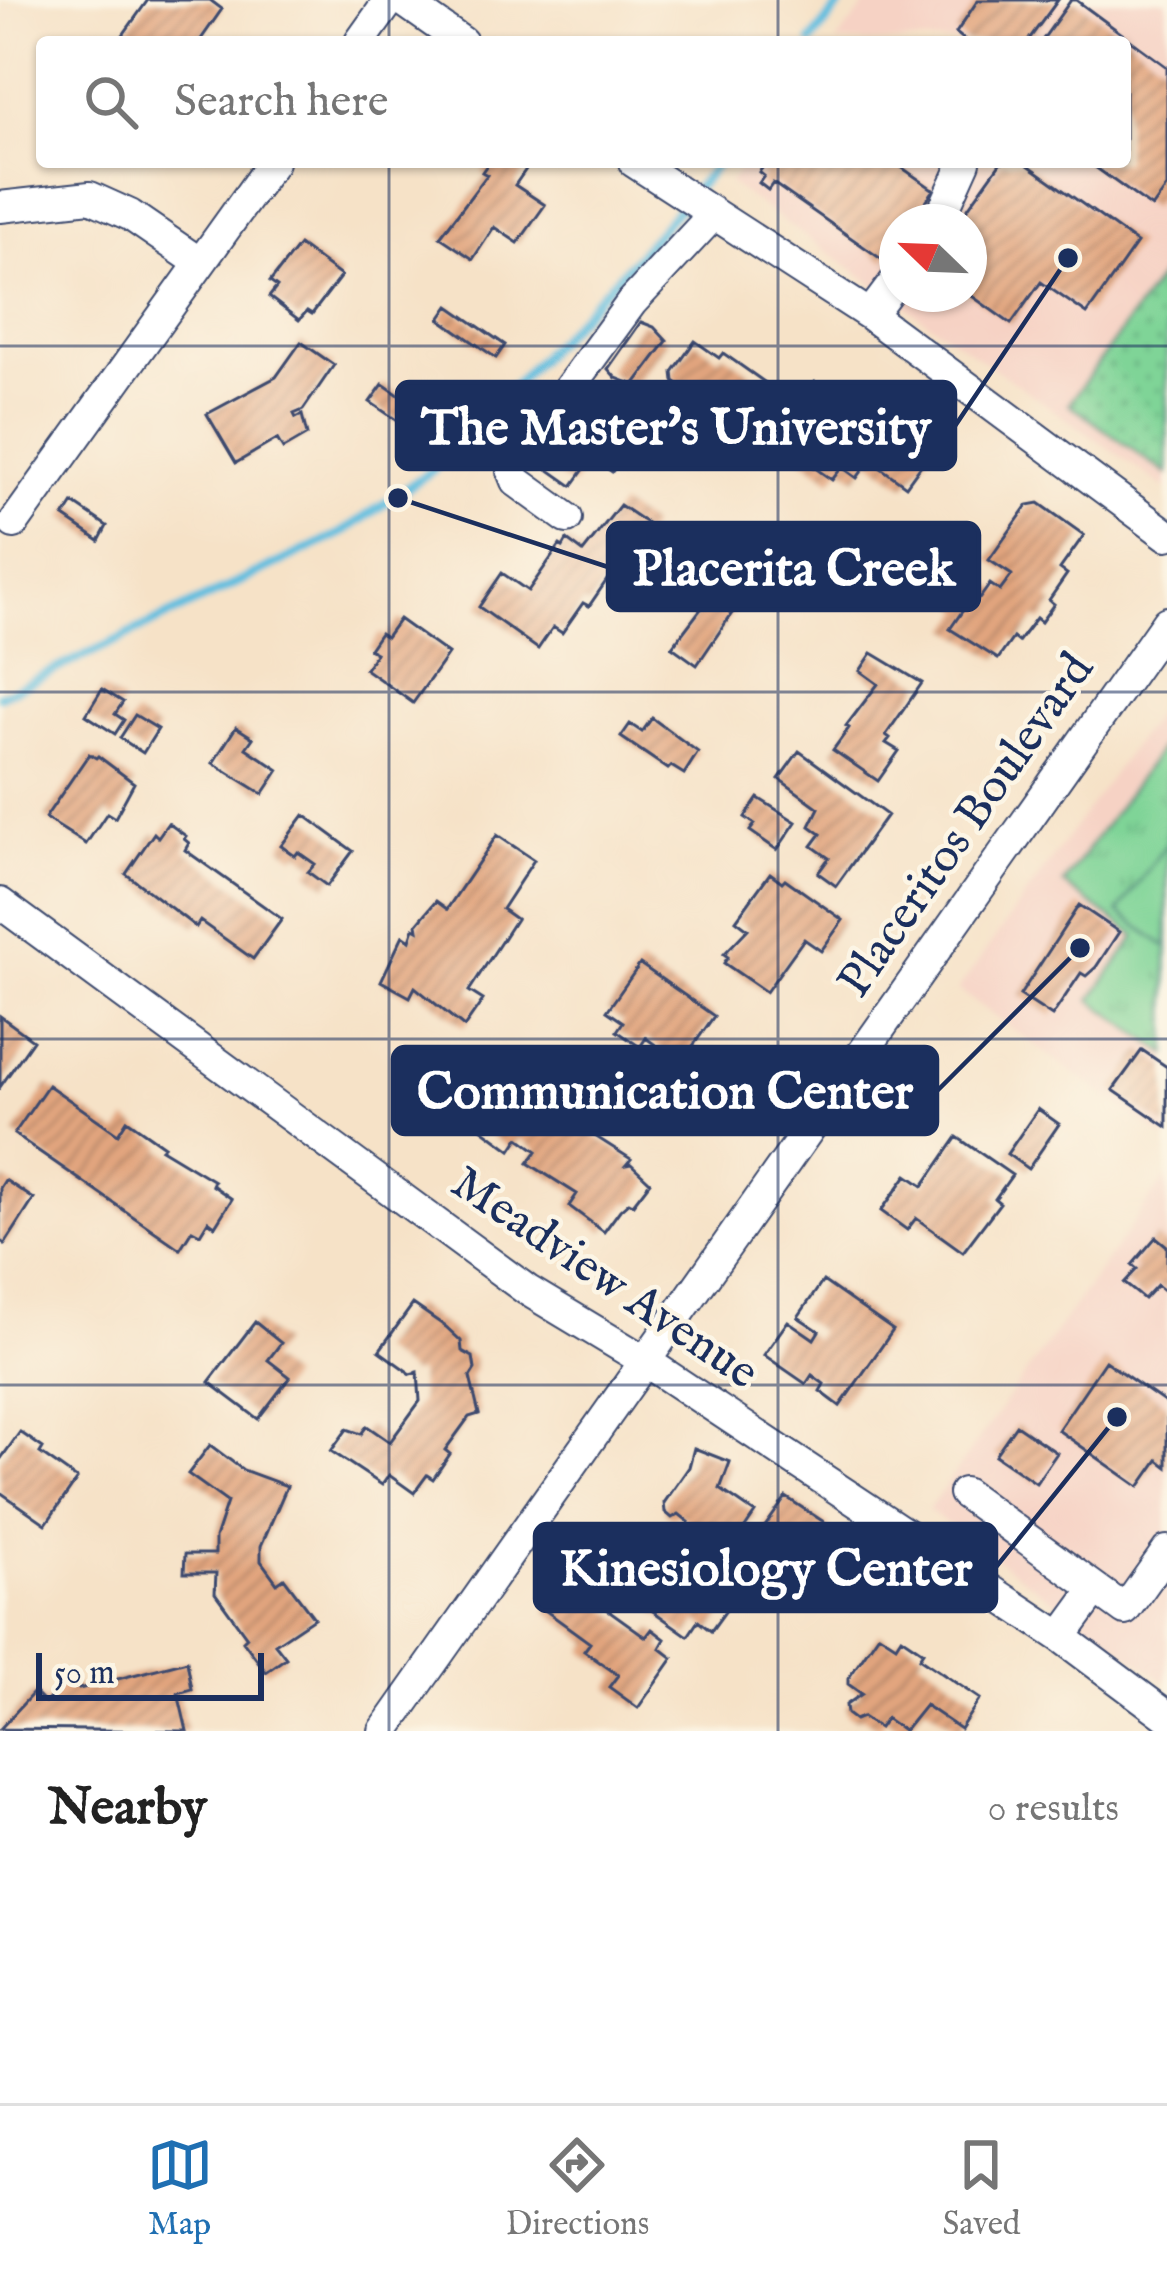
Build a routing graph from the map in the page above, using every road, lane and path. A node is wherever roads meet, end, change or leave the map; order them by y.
1 (390, 0) edge
2 (402, 0) edge
3 (364, 36) edge
4 (453, 36) edge
5 (269, 168) edge
6 (643, 168) edge
7 (962, 168) edge
8 (946, 204) edge
9 (0, 207) edge
10 (713, 215) junction
11 (200, 263) junction
12 (879, 304) edge
13 (871, 315) junction
14 (567, 518) dead end
15 (14, 523) dead end
16 (1167, 535) edge
17 (1167, 622) edge
18 (0, 903) edge
19 (645, 1361) junction
20 (964, 1493) dead end
21 (1167, 1551) edge
22 (1096, 1589) junction
23 (1061, 1637) junction
24 (1167, 1716) edge
25 (384, 1731) edge

1 - 3 street
2 - 4 street
5 - 11 street
6 - 10 street
7 - 8 street
9 - 11 street
10 - 13 street
10 - 14 street
11 - 15 street
12 - 13 street
13 - 16 street
17 - 19 street, Placeritos Boulevard
18 - 19 street, Meadview Avenue
19 - 23 street, Meadview Avenue
19 - 25 street, Placeritos Boulevard
20 - 22 street
21 - 22 street
22 - 23 street
23 - 24 street, Meadview Avenue

